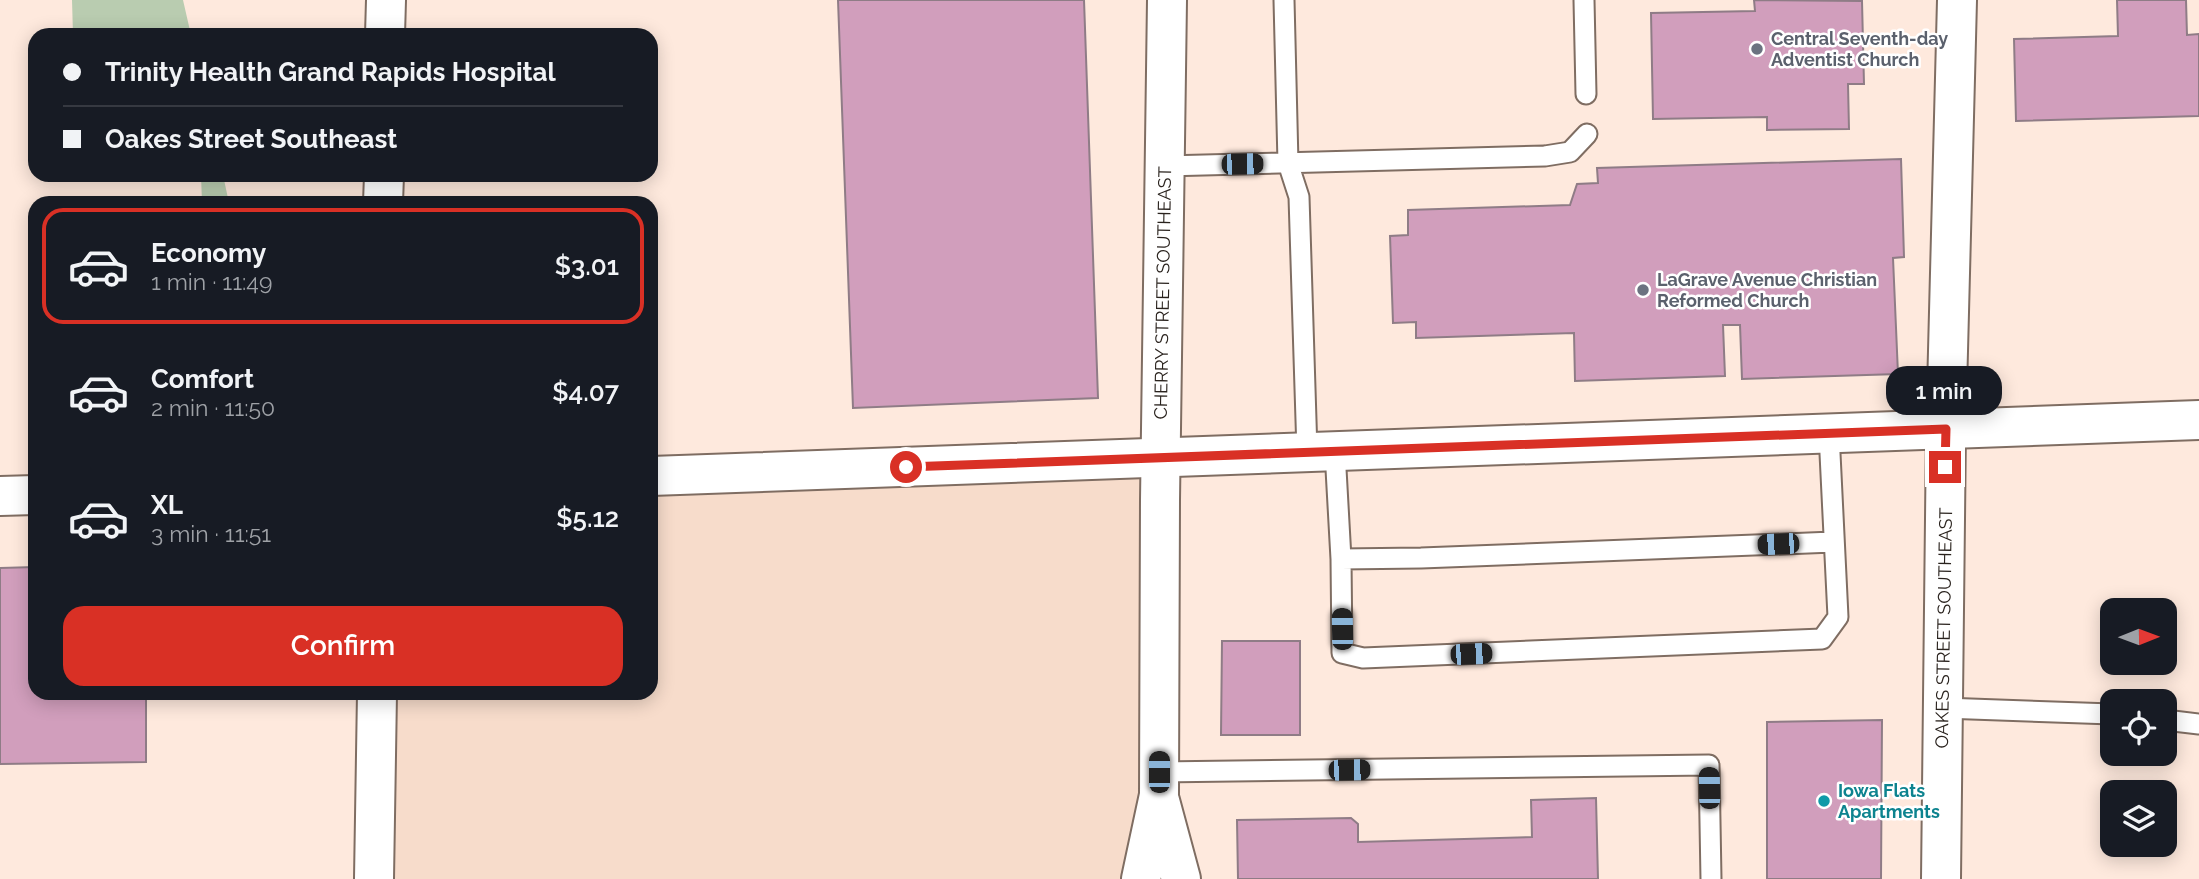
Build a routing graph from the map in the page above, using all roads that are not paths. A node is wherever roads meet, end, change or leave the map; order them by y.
1 (386, 0) edge
2 (1167, 0) edge
3 (1284, 0) edge
4 (1584, 0) edge
5 (1956, 0) edge
6 (385, 28) edge
7 (1586, 94) dead end
8 (1587, 134) dead end
9 (1288, 163) junction
10 (1165, 166) junction
11 (2199, 420) edge
12 (1946, 429) junction
13 (1829, 433) junction
14 (1321, 451) junction
15 (1160, 457) junction
16 (658, 476) edge
17 (28, 495) edge
18 (0, 496) edge
19 (1833, 542) junction
20 (1341, 559) junction
21 (377, 700) edge
22 (1943, 708) junction
23 (2100, 714) edge
24 (2177, 721) edge
25 (2199, 724) edge
26 (1159, 784) junction
27 (374, 879) edge
28 (1141, 879) edge
29 (1181, 879) edge
30 (1711, 879) edge
31 (1941, 879) edge

1 - 6 street
2 - 10 street, CHERRY STREET SOUTHEAST
3 - 9 lane
4 - 7 lane
5 - 12 street, OAKES STREET SOUTHEAST
8 - 9 lane
9 - 10 lane
9 - 14 lane
10 - 15 street, CHERRY STREET SOUTHEAST
11 - 12 street
12 - 13 street
12 - 22 street, OAKES STREET SOUTHEAST
13 - 14 street
13 - 19 lane
14 - 15 street
14 - 20 lane
15 - 16 street
15 - 26 street, CHERRY STREET SOUTHEAST
17 - 18 street
19 - 20 lane
19 - 20 lane
21 - 27 street
22 - 23 lane
22 - 31 street, OAKES STREET SOUTHEAST
24 - 25 lane
26 - 28 street, CHERRY STREET SOUTHEAST
26 - 29 street, CHERRY STREET SOUTHEAST
26 - 30 lane

